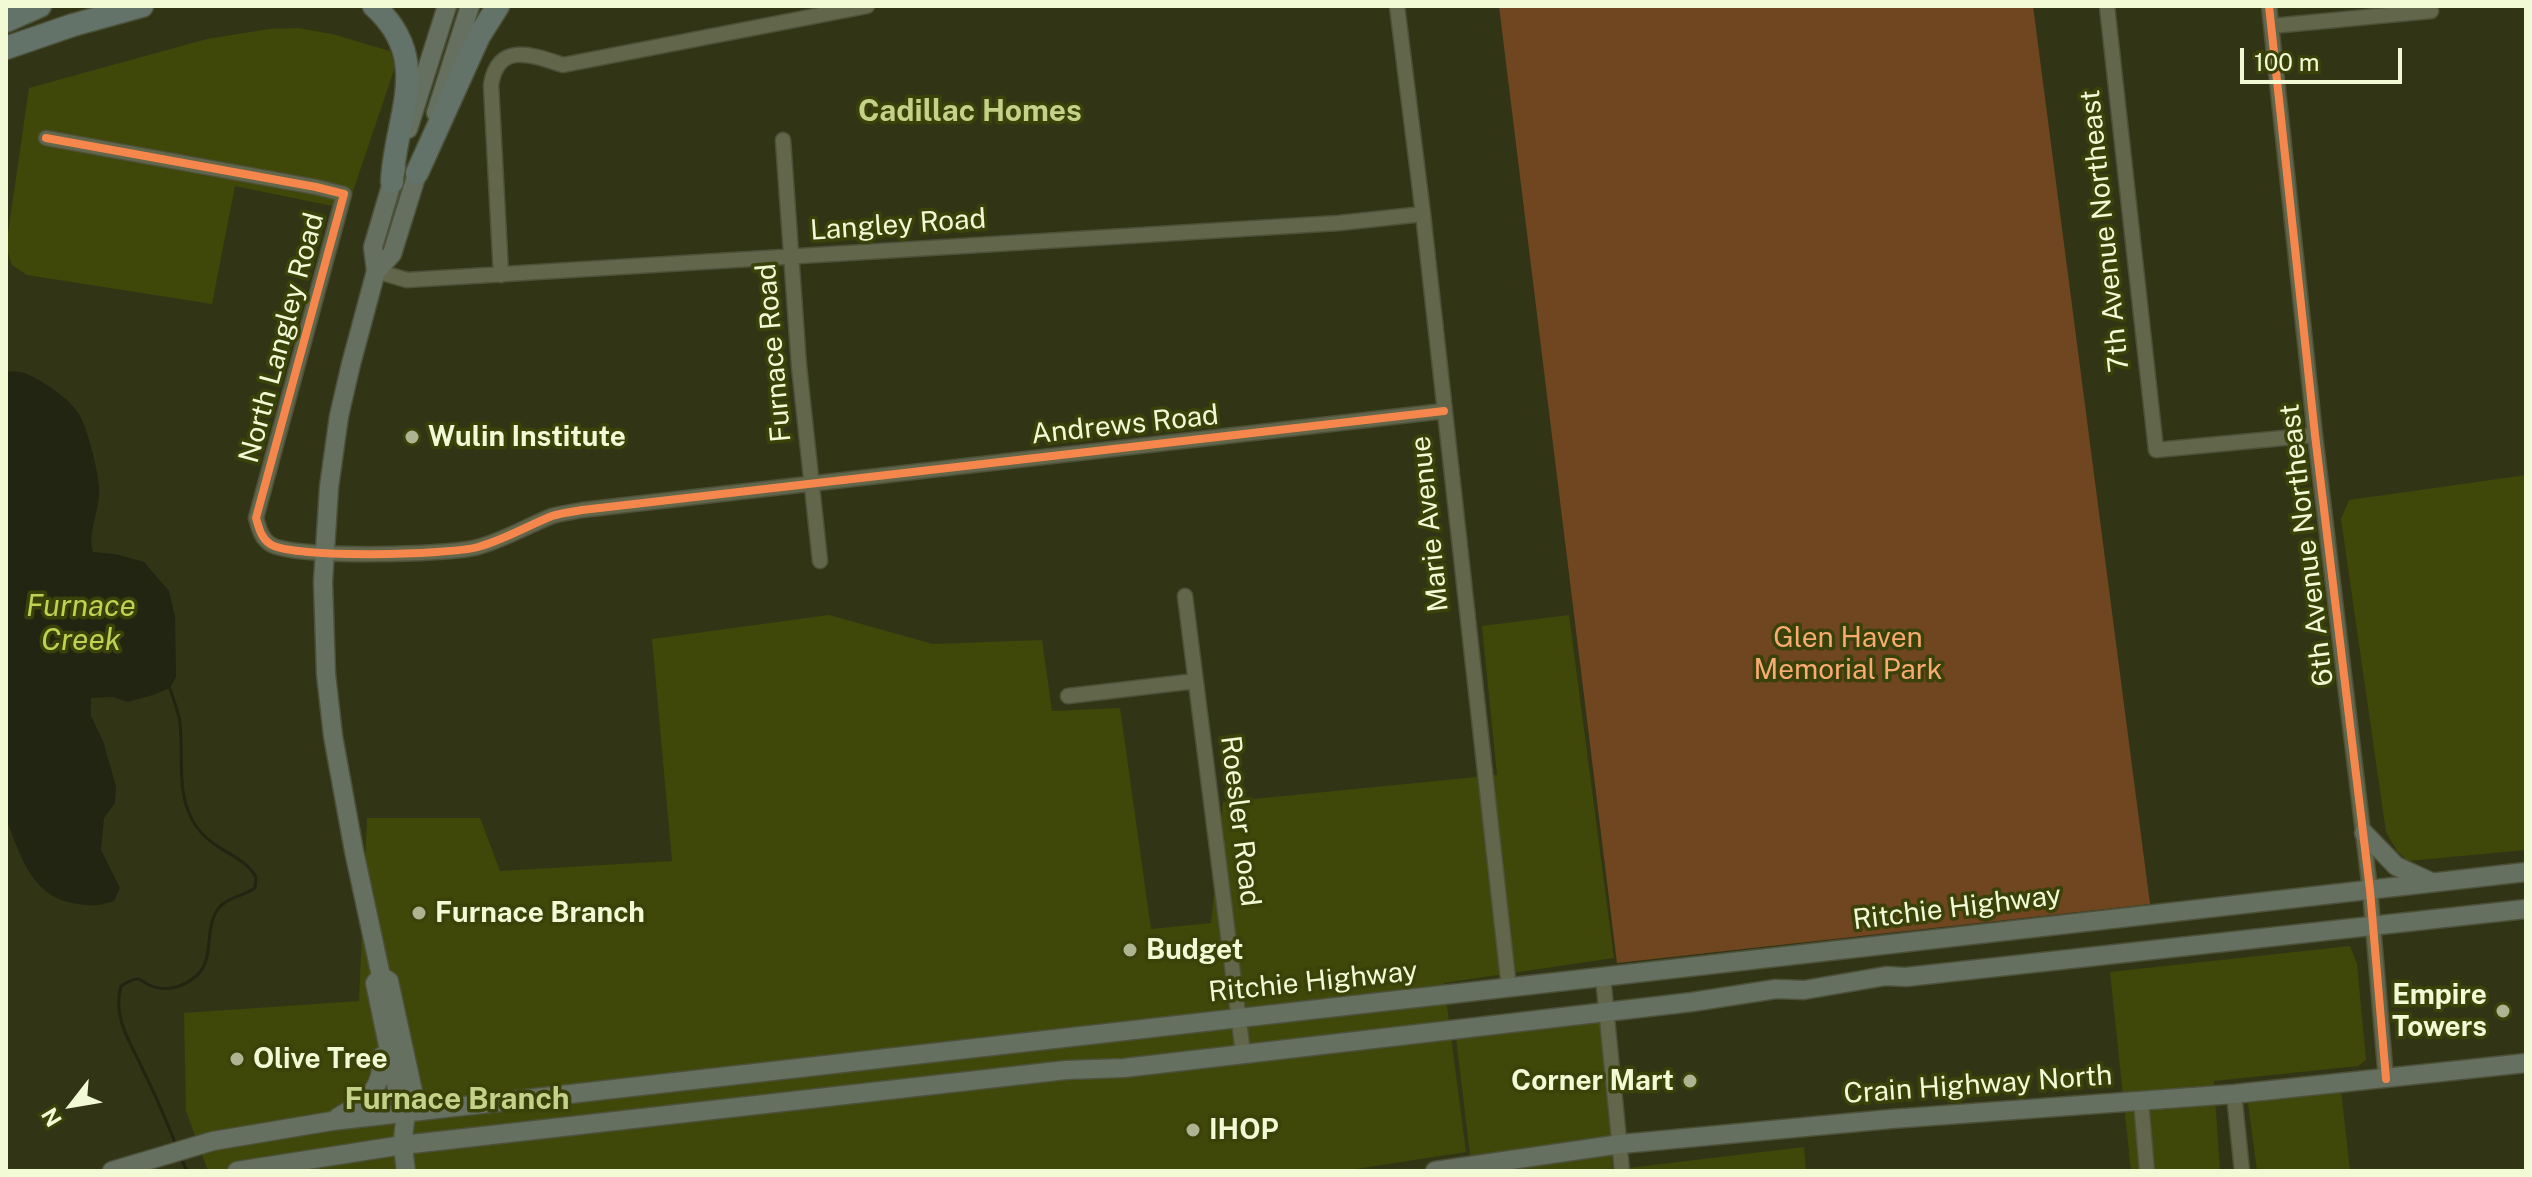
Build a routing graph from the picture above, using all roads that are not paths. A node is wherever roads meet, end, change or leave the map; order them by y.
1 (40, 6) edge
2 (142, 6) edge
3 (374, 6) edge
4 (447, 6) edge
5 (470, 6) edge
6 (498, 6) edge
7 (867, 6) edge
8 (1397, 6) edge
9 (2107, 6) edge
10 (2269, 6) edge
11 (2431, 11) dead end
12 (6, 21) edge
13 (2272, 26) junction
14 (6, 48) edge
15 (46, 138) dead end
16 (783, 140) dead end
17 (417, 173) junction
18 (392, 182) junction
19 (1423, 214) junction
20 (791, 257) junction
21 (376, 271) junction
22 (501, 275) junction
23 (1444, 411) junction
24 (2315, 435) junction
25 (812, 483) junction
26 (324, 553) junction
27 (820, 561) dead end
28 (1185, 596) dead end
29 (1196, 681) junction
30 (1068, 696) dead end
31 (2364, 833) junction
32 (2526, 872) edge
33 (2434, 883) junction
34 (2370, 890) junction
35 (2526, 909) edge
36 (2373, 927) junction
37 (381, 976) junction
38 (1603, 977) junction
39 (1509, 988) junction
40 (380, 1009) junction
41 (1607, 1012) junction
42 (1239, 1019) junction
43 (1243, 1053) junction
44 (2526, 1063) edge
45 (2386, 1079) junction
46 (2234, 1094) junction
47 (2141, 1101) junction
48 (405, 1113) junction
49 (332, 1121) junction
50 (1621, 1144) junction
51 (403, 1145) junction
52 (112, 1171) edge
53 (237, 1171) edge
54 (406, 1171) edge
55 (1435, 1171) edge
56 (1622, 1171) edge
57 (2147, 1171) edge
58 (2242, 1171) edge

1 - 12 highway
2 - 14 highway
3 - 18 highway
4 - 18 main road
5 - 17 main road
6 - 17 highway
7 - 22 street
8 - 19 street, Marie Avenue
9 - 24 street, 7th Avenue Northeast
10 - 13 street, 6th Avenue Northeast
11 - 13 street
13 - 24 street, 6th Avenue Northeast
15 - 26 street, North Langley Road
16 - 20 street, Furnace Road
17 - 21 main road
18 - 21 main road
19 - 20 street, Langley Road
19 - 23 street, Marie Avenue
20 - 22 street, Langley Road
20 - 25 street, Furnace Road
21 - 22 street, Langley Road
21 - 26 main road
23 - 25 street, Andrews Road
23 - 39 street, Marie Avenue
24 - 31 street, 6th Avenue Northeast
25 - 26 street, Andrews Road
25 - 27 street, Furnace Road
26 - 37 main road
28 - 29 street, Roesler Road
29 - 30 street
29 - 42 street, Roesler Road
31 - 33 main road
31 - 34 street, 6th Avenue Northeast
32 - 33 main road, Ritchie Highway
33 - 34 main road, Ritchie Highway
34 - 36 street, 6th Avenue Northeast
34 - 38 main road, Ritchie Highway
35 - 36 main road
36 - 41 main road
36 - 45 street, 6th Avenue Northeast
37 - 40 main road
37 - 48 main road
38 - 39 main road, Ritchie Highway
38 - 41 street
39 - 42 main road, Ritchie Highway
40 - 48 main road
40 - 49 main road
41 - 43 main road
41 - 50 street
42 - 43 street, Roesler Road
42 - 48 main road, Ritchie Highway
43 - 51 main road
44 - 45 main road, Crain Highway North
45 - 46 main road, Crain Highway North
46 - 47 main road, Crain Highway North
46 - 58 street
47 - 50 main road, Crain Highway North
47 - 57 street
48 - 49 main road, Ritchie Highway
48 - 51 main road
49 - 52 main road, Ritchie Highway
50 - 55 main road, Crain Highway North
50 - 56 street
51 - 53 main road
51 - 54 main road

